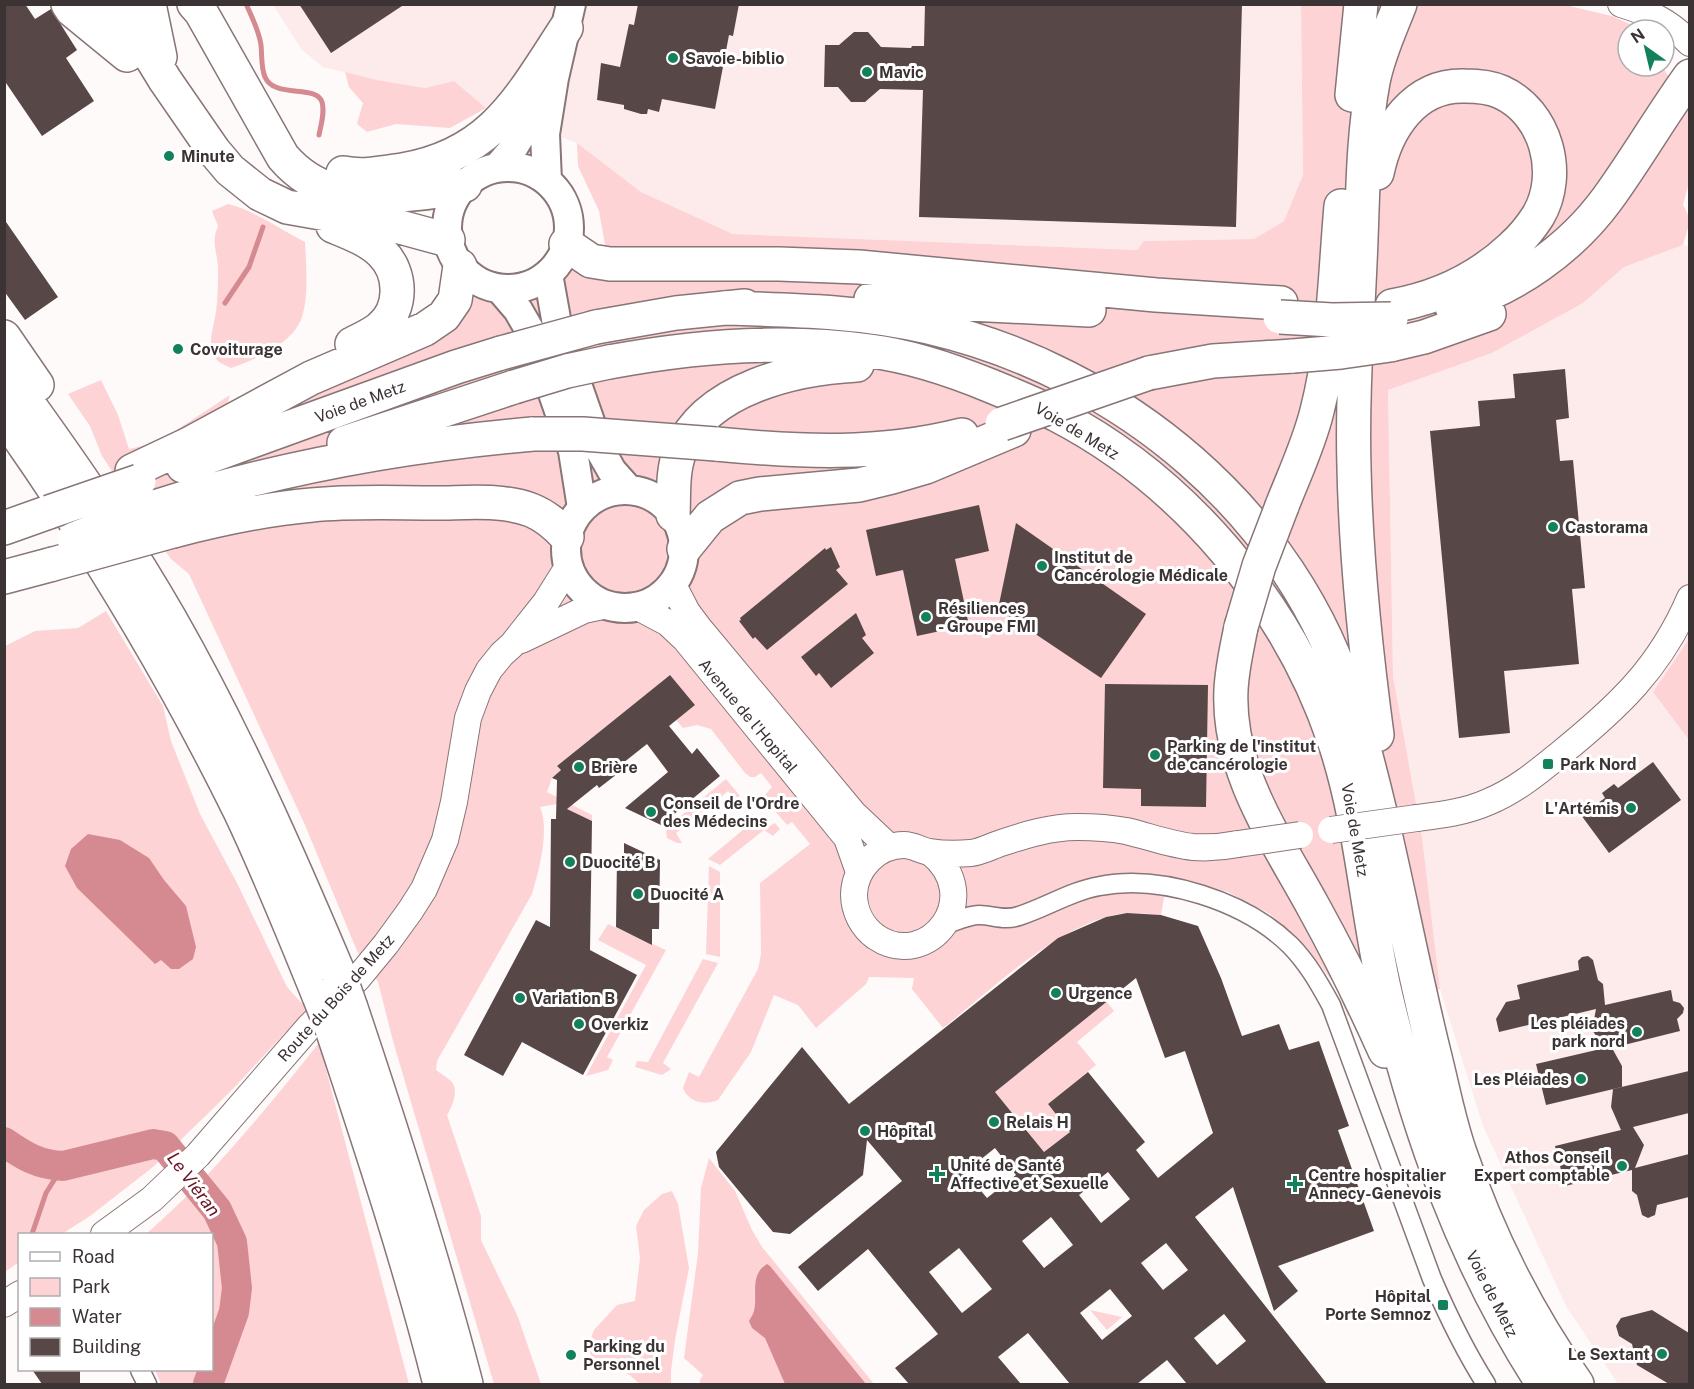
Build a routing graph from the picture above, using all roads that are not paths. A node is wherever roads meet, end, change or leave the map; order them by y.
1 (68, 4) edge
2 (89, 4) edge
3 (1360, 4) edge
4 (1401, 4) edge
5 (1621, 4) edge
6 (198, 7) edge
7 (134, 8) edge
8 (569, 16) edge
9 (1689, 43) edge
10 (127, 55) junction
11 (1689, 76) edge
12 (554, 78) junction
13 (165, 80) junction
14 (1680, 111) edge
15 (279, 149) junction
16 (497, 168) junction
17 (546, 181) junction
18 (465, 185) junction
19 (287, 207) junction
20 (567, 232) junction
21 (454, 253) junction
22 (1360, 261) junction
23 (548, 274) junction
24 (500, 289) junction
25 (723, 308) junction
26 (1281, 310) junction
27 (1391, 323) junction
28 (4, 337) edge
29 (4, 370) edge
30 (1002, 390) junction
31 (4, 416) edge
32 (1008, 427) junction
33 (220, 428) junction
34 (212, 489) junction
35 (629, 490) junction
36 (150, 498) junction
37 (582, 508) junction
38 (673, 515) junction
39 (26, 520) edge
40 (684, 549) junction
41 (568, 552) junction
42 (49, 557) junction
43 (4, 567) edge
44 (4, 577) edge
45 (672, 583) junction
46 (1689, 598) edge
47 (607, 605) junction
48 (636, 606) junction
49 (170, 618) junction
50 (512, 645) junction
51 (889, 848) junction
52 (930, 852) junction
53 (972, 853) junction
54 (1394, 865) junction
55 (859, 872) junction
56 (953, 886) junction
57 (978, 915) junction
58 (944, 925) junction
59 (329, 985) junction
60 (342, 1019) junction
61 (1434, 1162) junction
62 (105, 1233) edge
63 (18, 1295) edge
64 (4, 1304) edge
65 (440, 1384) edge
66 (466, 1384) edge
67 (1486, 1384) edge
68 (1542, 1384) edge
69 (1576, 1384) edge

1 - 10 highway
2 - 10 highway
3 - 61 highway, bridge
4 - 22 highway
5 - 9 street
6 - 15 highway
7 - 13 highway
8 - 12 main road
8 - 15 highway
10 - 13 highway
11 - 14 highway
12 - 16 main road
12 - 17 main road
13 - 19 highway
14 - 27 highway
15 - 18 highway
16 - 17 main road
16 - 18 main road
17 - 20 main road
18 - 21 main road
19 - 21 highway
19 - 33 highway
20 - 23 main road
20 - 26 highway
21 - 24 main road
21 - 33 highway
22 - 27 highway
22 - 54 highway
23 - 24 main road
23 - 35 main road
24 - 37 main road
25 - 26 highway
25 - 36 highway, Voie de Metz, bridge
25 - 54 highway
26 - 27 highway, bridge
27 - 32 highway, bridge
28 - 49 highway
29 - 49 highway
30 - 34 highway, bridge
30 - 38 highway
30 - 61 highway, Voie de Metz
31 - 59 highway
32 - 34 highway, Voie de Metz, bridge
32 - 40 highway
33 - 36 highway
34 - 36 highway, Voie de Metz
35 - 37 main road
35 - 38 main road
36 - 39 highway, Voie de Metz, bridge
36 - 41 highway
36 - 42 highway, bridge
37 - 41 main road
38 - 40 main road
40 - 45 main road
41 - 47 main road
41 - 50 street, Route du Bois de Metz
42 - 43 highway
42 - 44 highway
45 - 48 main road
45 - 51 street, Avenue de l'Hopital
46 - 53 street, bridge
47 - 48 main road
47 - 50 street, Route du Bois de Metz
48 - 55 street, Avenue de l'Hopital
49 - 59 highway
50 - 62 street, Route du Bois de Metz
51 - 52 street
51 - 55 street
52 - 53 street
52 - 56 street
53 - 56 street
54 - 69 highway, Voie de Metz
55 - 58 street
56 - 57 street
56 - 58 street
57 - 58 street
57 - 67 street
59 - 60 highway, bridge
60 - 65 highway
60 - 66 highway
61 - 68 highway, Voie de Metz
63 - 64 street

